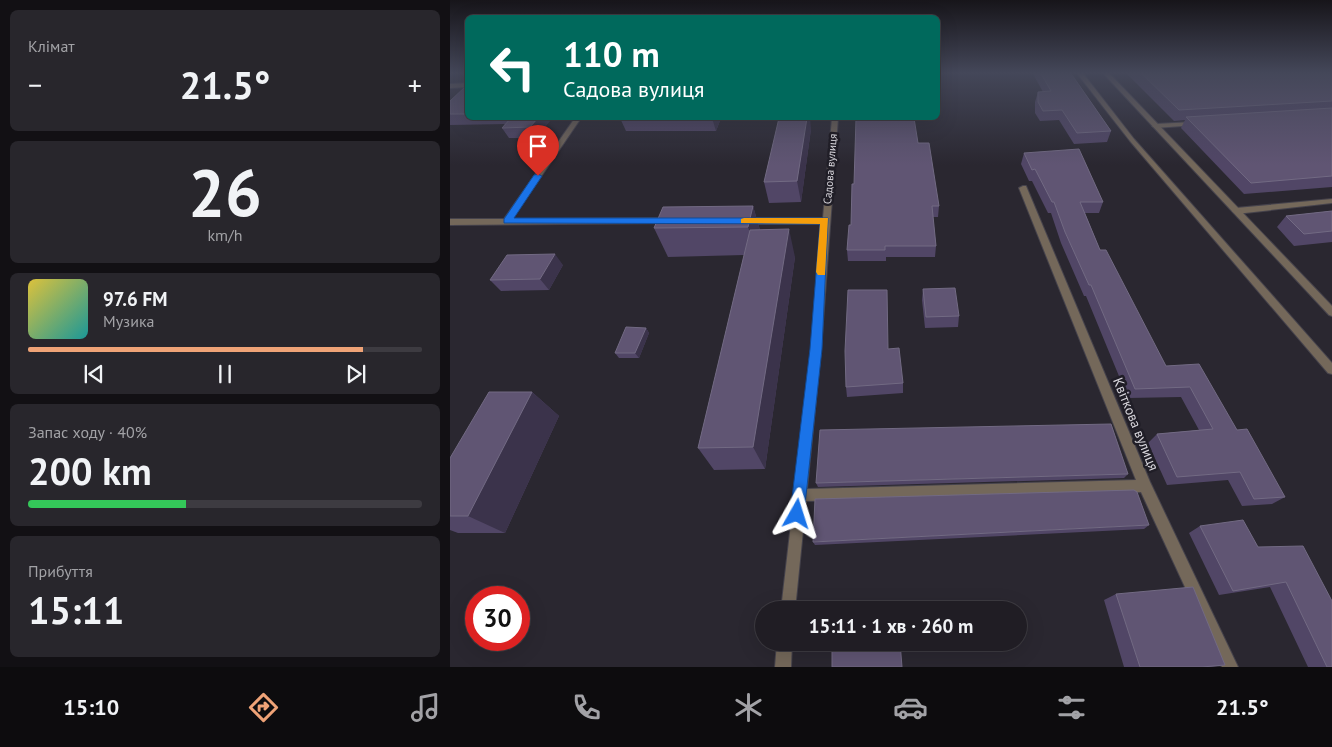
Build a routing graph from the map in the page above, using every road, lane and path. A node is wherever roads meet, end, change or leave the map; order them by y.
1 (1103, 103) edge
2 (1134, 103) edge
3 (577, 120) edge
4 (835, 120) edge
5 (1198, 123) edge
6 (1155, 126) junction
7 (1023, 188) dead end
8 (1332, 201) edge
9 (1236, 211) junction
10 (825, 220) junction
11 (507, 221) junction
12 (676, 221) edge
13 (736, 221) edge
14 (450, 222) edge
15 (1332, 312) edge
16 (1332, 370) edge
17 (1145, 486) junction
18 (799, 494) junction
19 (789, 601) edge
20 (784, 651) edge
21 (782, 667) edge
22 (1230, 667) edge

1 - 16 street
2 - 6 street
3 - 11 street
4 - 10 street, Садова вулиця
5 - 6 street
6 - 9 street
7 - 17 street, Квіткова вулиця
8 - 9 street
9 - 15 street
10 - 13 street, Садова вулиця
10 - 18 street, Садова вулиця
11 - 12 street
11 - 14 street
17 - 18 street
17 - 22 street, Квіткова вулиця
18 - 19 street, Садова вулиця
20 - 21 street

